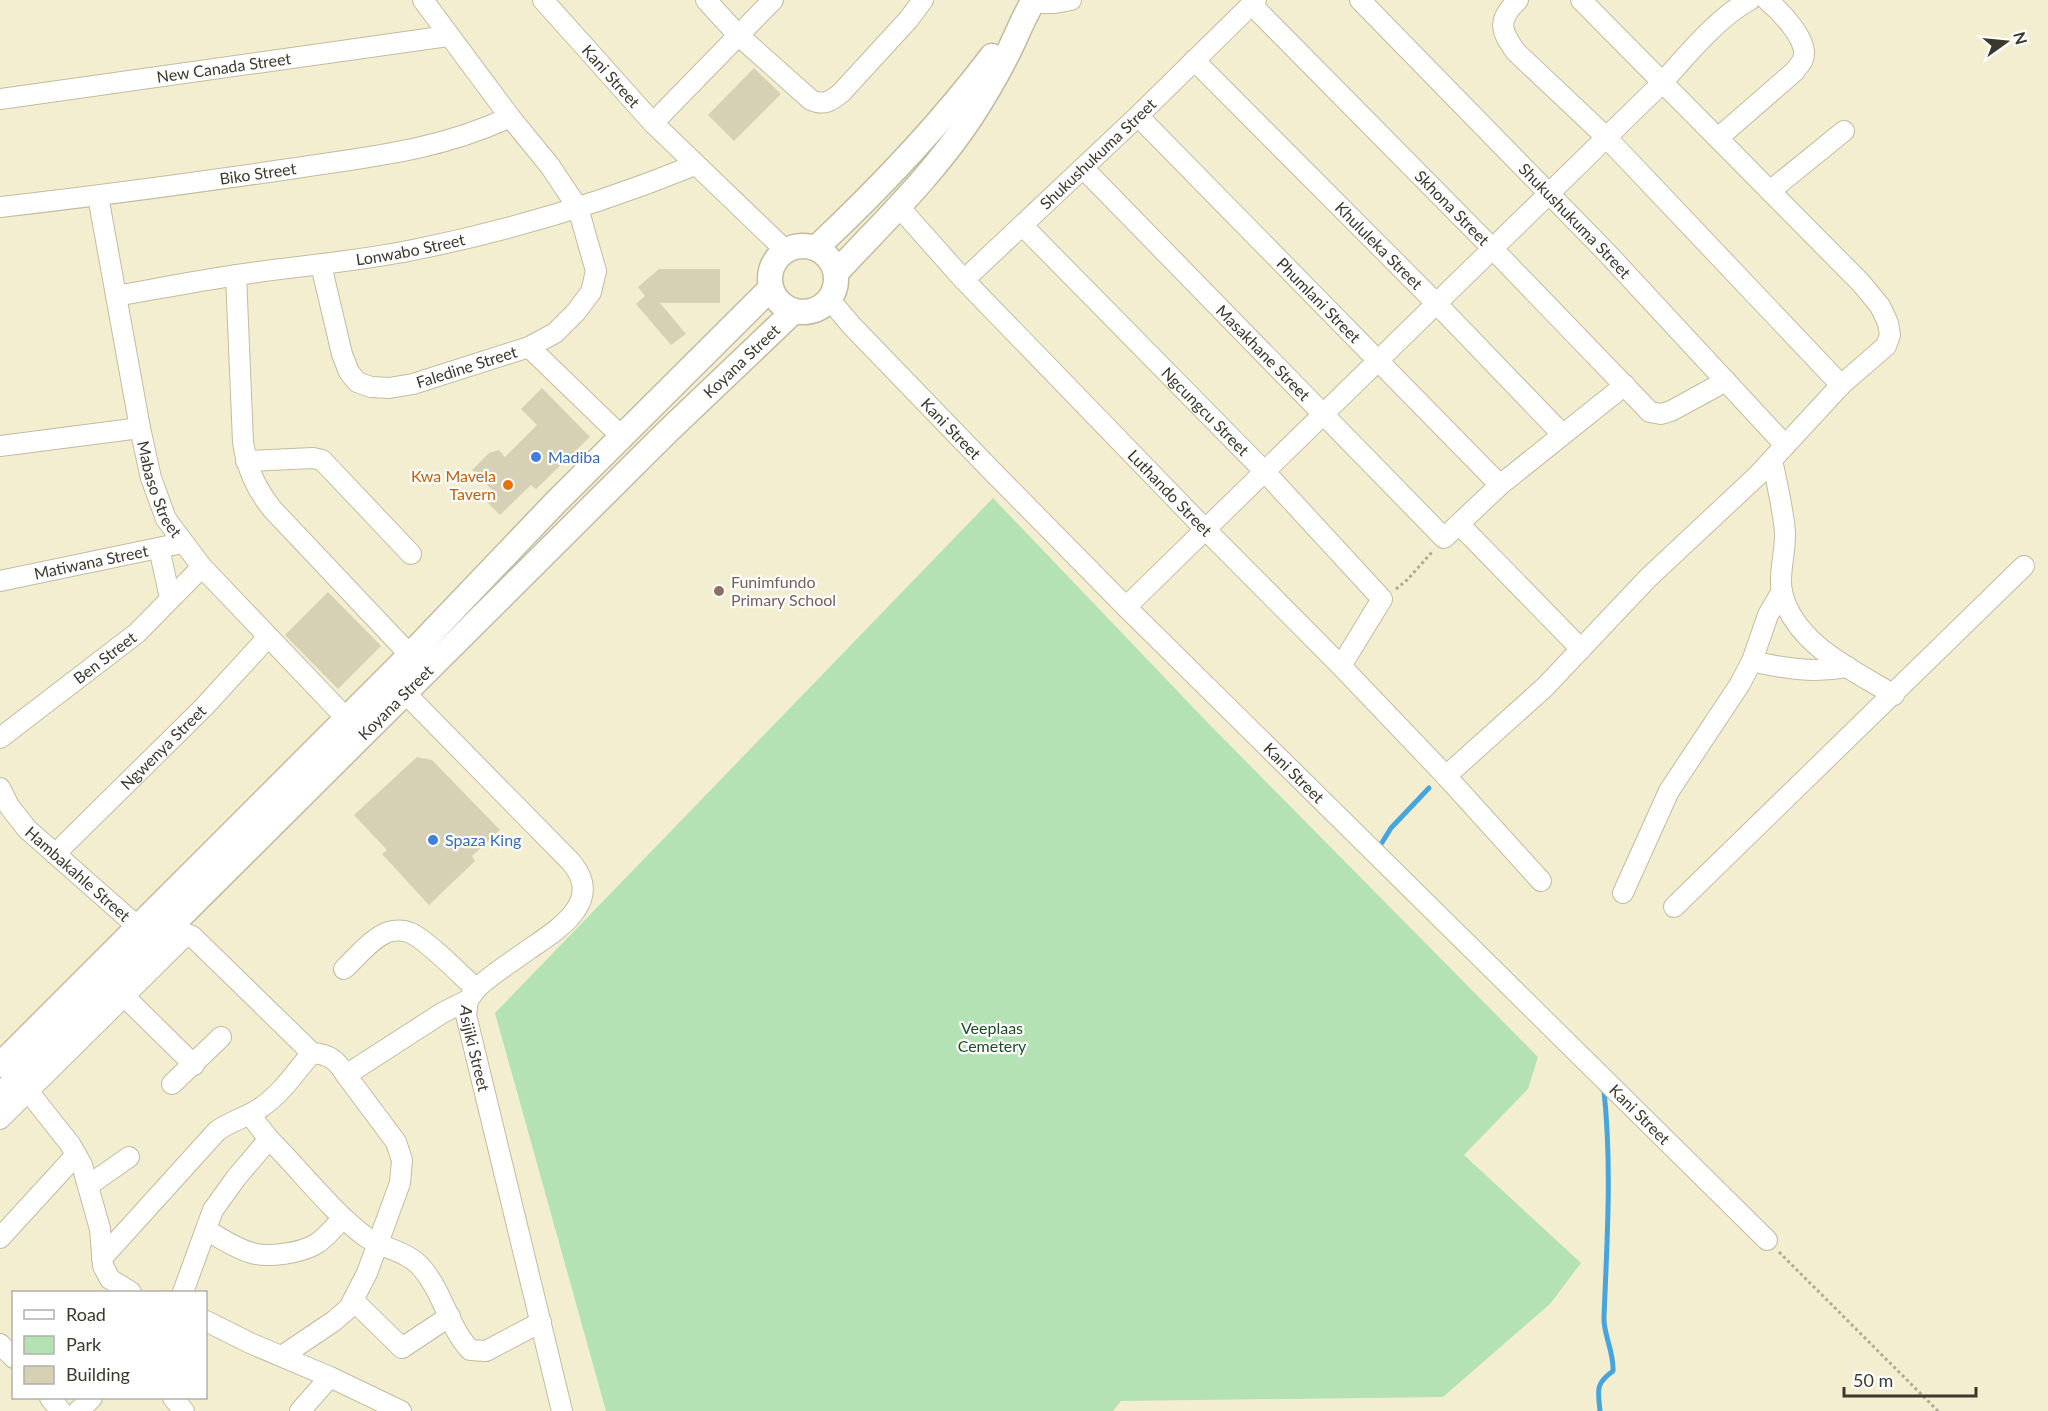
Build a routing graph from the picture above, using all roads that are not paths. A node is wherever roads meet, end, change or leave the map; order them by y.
1 (423, 0) edge
2 (543, 0) edge
3 (706, 0) edge
4 (773, 0) edge
5 (923, 0) edge
6 (1071, 0) edge
7 (1360, 0) edge
8 (1518, 0) edge
9 (1581, 0) edge
10 (1750, 0) edge
11 (1767, 0) edge
12 (1254, 2) edge
13 (1029, 8) edge
14 (738, 35) junction
15 (448, 36) junction
16 (1194, 60) junction
17 (1662, 83) junction
18 (0, 99) edge
19 (1138, 116) junction
20 (510, 117) junction
21 (653, 123) junction
22 (1844, 131) dead end
23 (1606, 137) junction
24 (1718, 138) junction
25 (695, 165) junction
26 (1083, 168) junction
27 (1770, 191) junction
28 (1547, 194) junction
29 (98, 196) junction
30 (0, 207) edge
31 (899, 207) junction
32 (578, 208) junction
33 (1023, 226) junction
34 (816, 248) junction
35 (1492, 248) junction
36 (785, 250) junction
37 (321, 265) junction
38 (836, 273) junction
39 (236, 275) junction
40 (964, 280) junction
41 (771, 288) junction
42 (116, 296) junction
43 (829, 298) junction
44 (1436, 303) junction
45 (794, 311) junction
46 (529, 346) junction
47 (1379, 360) junction
48 (1726, 381) junction
49 (1625, 385) junction
50 (1841, 385) junction
51 (1324, 414) junction
52 (140, 428) junction
53 (1562, 434) junction
54 (621, 436) junction
55 (1785, 445) junction
56 (0, 446) edge
57 (1772, 460) junction
58 (246, 461) junction
59 (1265, 471) junction
60 (1500, 485) junction
61 (1459, 524) junction
62 (1205, 529) junction
63 (182, 543) junction
64 (159, 548) junction
65 (411, 554) dead end
66 (2024, 566) dead end
67 (202, 567) junction
68 (0, 581) edge
69 (1782, 591) junction
70 (170, 598) junction
71 (1126, 607) junction
72 (268, 637) junction
73 (1581, 650) junction
74 (410, 655) junction
75 (1752, 661) junction
76 (1341, 666) junction
77 (1848, 668) junction
78 (405, 693) junction
79 (1894, 695) junction
80 (346, 718) junction
81 (0, 738) edge
82 (1446, 776) junction
83 (0, 788) edge
84 (55, 854) junction
85 (1541, 881) dead end
86 (1623, 893) dead end
87 (1674, 907) dead end
88 (138, 927) junction
89 (344, 969) dead end
90 (472, 994) junction
91 (124, 997) junction
92 (221, 1037) dead end
93 (312, 1053) junction
94 (0, 1065) edge
95 (194, 1065) junction
96 (346, 1075) junction
97 (172, 1084) dead end
98 (28, 1091) junction
99 (0, 1096) edge
100 (250, 1116) junction
101 (0, 1119) edge
102 (269, 1139) junction
103 (76, 1155) junction
104 (129, 1157) dead end
105 (89, 1185) junction
106 (343, 1218) junction
107 (206, 1230) junction
108 (0, 1238) edge
109 (1767, 1240) road end
110 (378, 1244) junction
111 (102, 1258) junction
112 (128, 1291) edge
113 (184, 1291) edge
114 (354, 1302) junction
115 (450, 1316) junction
116 (207, 1322) edge
117 (541, 1322) junction
118 (0, 1344) edge
119 (12, 1356) edge
120 (282, 1356) junction
121 (330, 1377) junction
122 (51, 1399) edge
123 (91, 1399) edge
124 (174, 1399) edge
125 (61, 1411) edge
126 (78, 1411) edge
127 (184, 1411) edge
128 (300, 1411) edge
129 (401, 1411) edge
130 (562, 1411) edge

1 - 15 street, Faledine Street
2 - 21 street, Kani Street
3 - 14 street
4 - 14 street
5 - 14 street
6 - 13 street
7 - 28 street, Shukushukuma Street
8 - 23 street
9 - 17 street
10 - 17 street
11 - 24 street
12 - 16 street, Shukushukuma Street
12 - 35 street, Skhona Street
13 - 31 main road
13 - 34 main road
14 - 21 street
15 - 18 street, New Canada Street
15 - 20 street, Faledine Street
16 - 19 street, Shukushukuma Street
16 - 44 street, Khululeka Street
17 - 23 street
17 - 24 street
19 - 26 street, Shukushukuma Street
19 - 47 street, Phumlani Street
20 - 29 street, Biko Street
20 - 32 street, Faledine Street
21 - 25 street, Kani Street
22 - 27 street
23 - 28 street
23 - 50 street
24 - 27 street
25 - 32 street, Lonwabo Street
25 - 36 street, Kani Street
26 - 33 street, Shukushukuma Street
26 - 51 street, Masakhane Street
27 - 50 street
28 - 35 street
28 - 48 street, Shukushukuma Street
29 - 30 street, Biko Street
29 - 42 street, Mabaso Street
31 - 38 main road
31 - 40 street, Luthando Street
32 - 37 street, Lonwabo Street
32 - 46 street, Faledine Street
33 - 40 street, Shukushukuma Street
33 - 59 street, Ngcungcu Street
34 - 36 main road
34 - 38 main road
35 - 44 street
35 - 49 street, Skhona Street
36 - 41 main road
37 - 39 street, Lonwabo Street
37 - 46 street, Faledine Street
38 - 43 main road
39 - 42 street, Lonwabo Street
39 - 58 street
40 - 62 street, Luthando Street
41 - 45 main road
41 - 54 main road, Koyana Street
42 - 52 street, Mabaso Street
43 - 45 main road
43 - 71 street, Kani Street
44 - 47 street
44 - 53 street, Khululeka Street
45 - 78 main road, Koyana Street
46 - 54 street
47 - 51 street
47 - 60 street, Phumlani Street
48 - 49 street, Skhona Street
48 - 55 street, Shukushukuma Street
49 - 53 street
50 - 55 street
51 - 59 street
51 - 61 street, Masakhane Street
52 - 56 street
52 - 63 street, Mabaso Street
53 - 60 street
54 - 74 main road, Koyana Street
55 - 57 street
57 - 69 street
57 - 73 street
58 - 65 street
58 - 74 street
59 - 62 street
59 - 76 street, Ngcungcu Street
60 - 61 street
61 - 73 street
62 - 71 street
62 - 76 street, Luthando Street
63 - 64 street, Matiwana Street
63 - 67 street, Mabaso Street
64 - 68 street, Matiwana Street
64 - 70 street
66 - 79 street
67 - 70 street, Ben Street
67 - 72 street, Mabaso Street
69 - 75 street
69 - 77 street
70 - 81 street, Ben Street
71 - 109 street, Kani Street
72 - 80 street, Mabaso Street
72 - 84 street, Ngwenya Street
73 - 82 street
74 - 80 main road, Koyana Street
75 - 77 street
75 - 86 street
76 - 82 street, Luthando Street
77 - 79 street
78 - 90 street, Asijiki Street
78 - 99 main road, Koyana Street
79 - 87 street
80 - 88 main road, Koyana Street
82 - 85 street, Luthando Street
83 - 84 street, Hambakahle Street
84 - 88 street, Hambakahle Street
88 - 94 main road, Koyana Street
89 - 90 street
90 - 96 street
90 - 117 street, Asijiki Street
91 - 93 street
91 - 95 street
91 - 98 street
92 - 95 street
93 - 96 street
93 - 100 street
95 - 97 street
96 - 110 street
98 - 101 street
98 - 103 street
100 - 102 street
100 - 111 street
102 - 106 street
102 - 107 street
103 - 105 street
103 - 108 street
104 - 105 street
105 - 111 street
106 - 107 street
106 - 110 street
107 - 113 street
110 - 114 street
110 - 115 street
111 - 112 street
114 - 115 street
114 - 120 street
115 - 117 street
116 - 120 street
117 - 130 street, Asijiki Street
118 - 119 street
120 - 121 street
121 - 128 street
121 - 129 street
122 - 125 street
123 - 126 street
124 - 127 street

